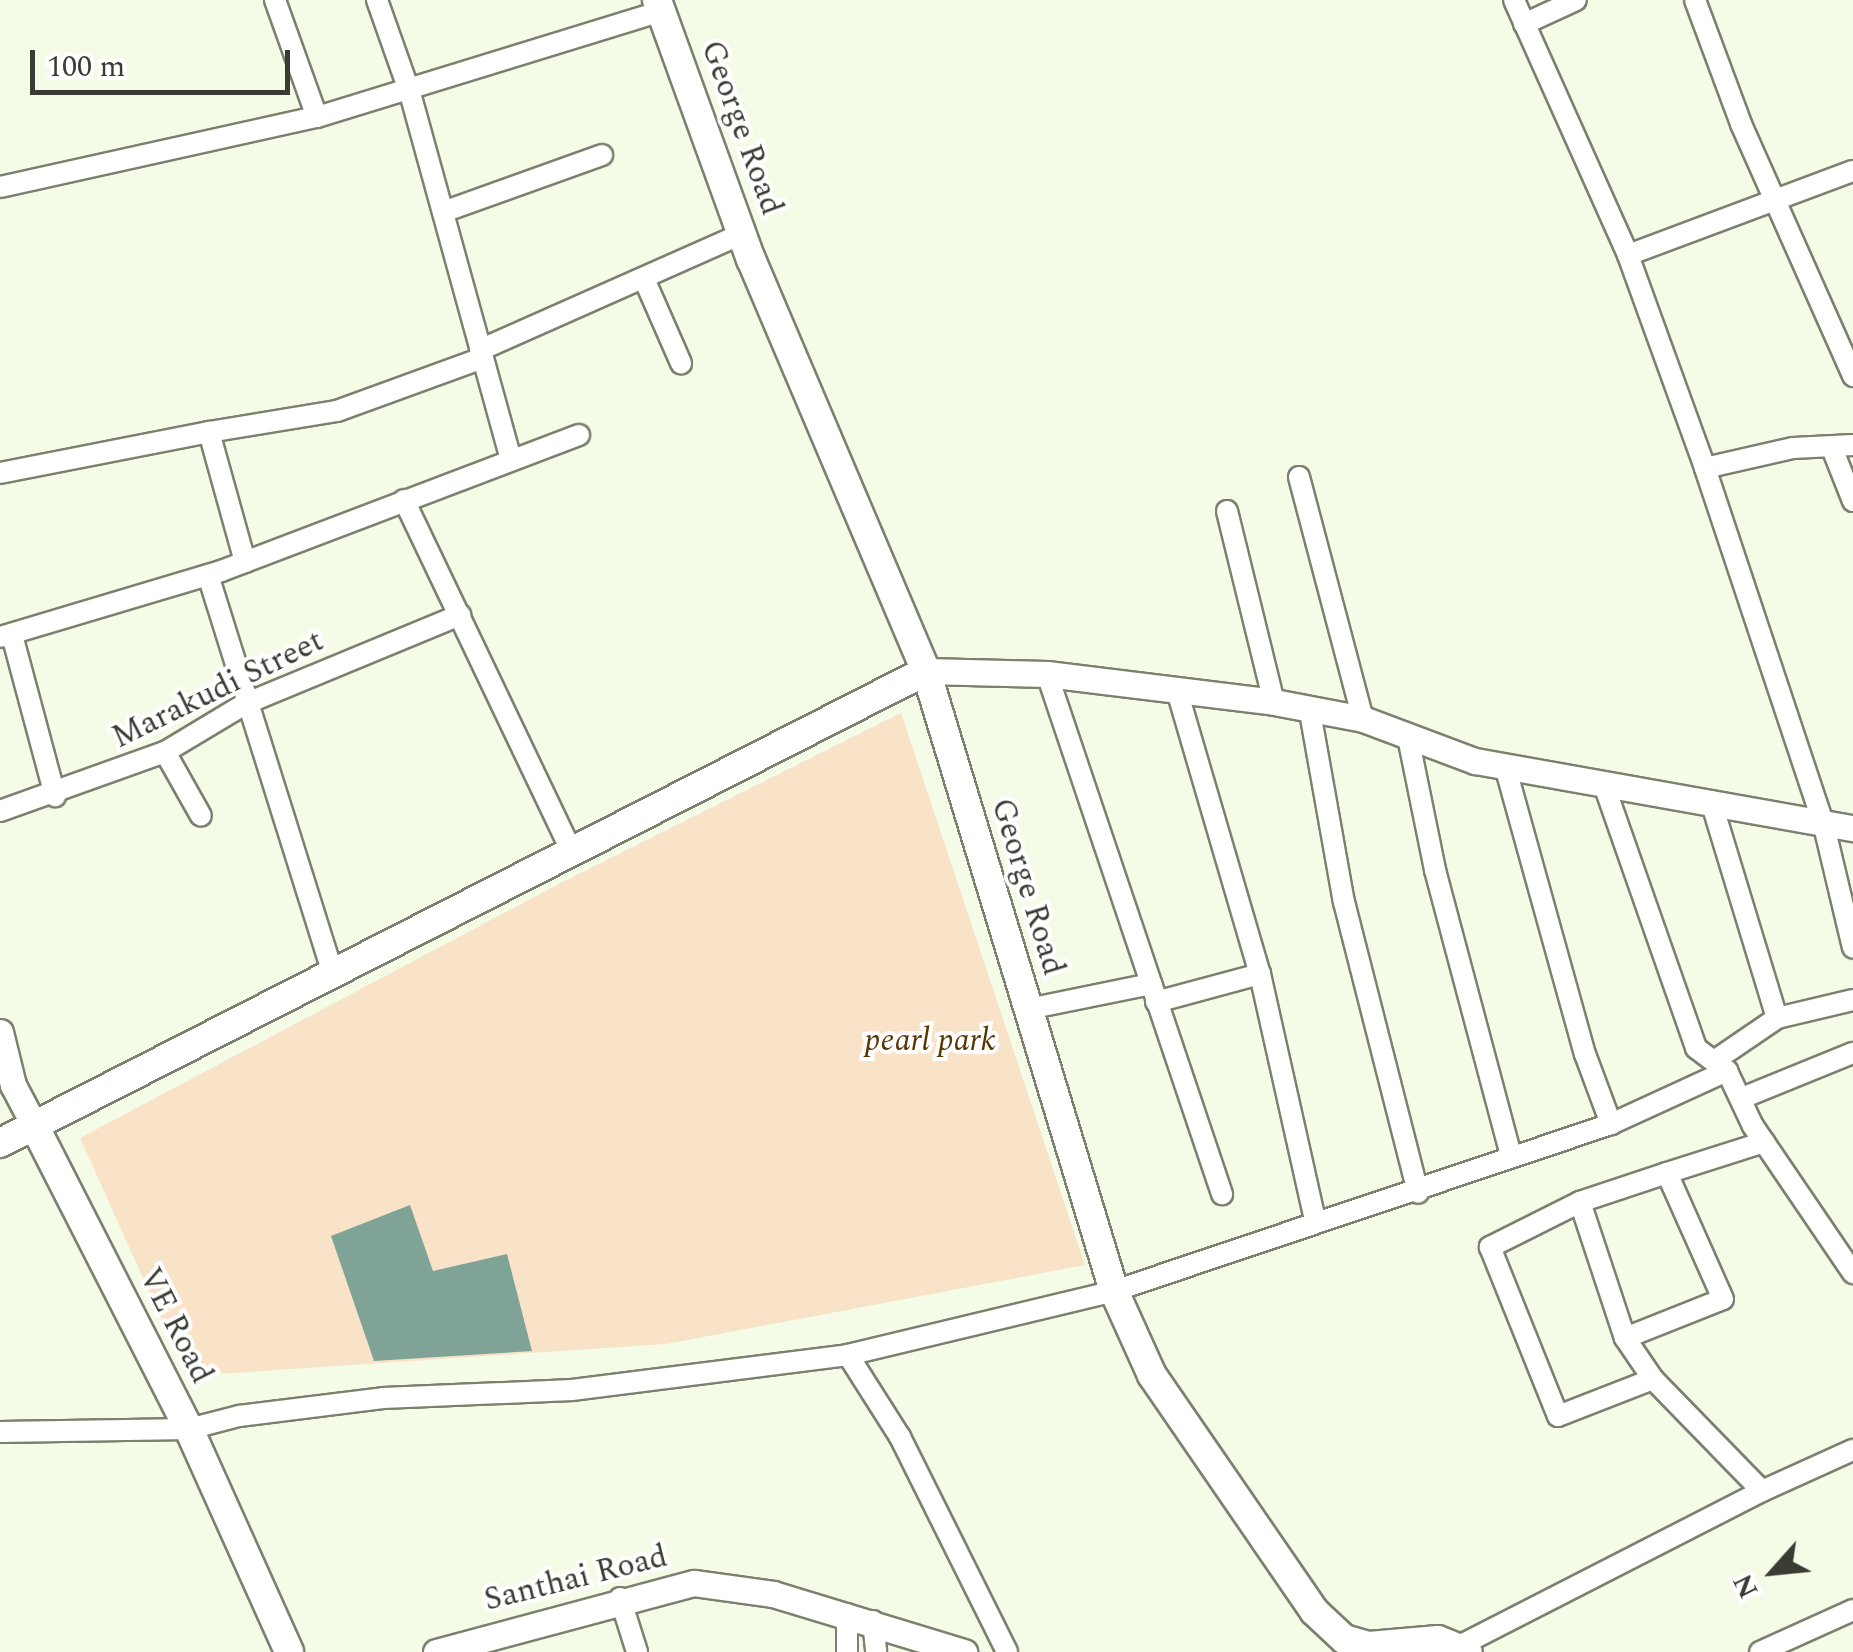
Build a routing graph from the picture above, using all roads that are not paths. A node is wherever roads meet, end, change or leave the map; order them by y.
1 (275, 0) edge
2 (377, 0) edge
3 (1514, 0) edge
4 (1576, 0) edge
5 (1695, 0) edge
6 (659, 6) edge
7 (1524, 24) junction
8 (410, 92) junction
9 (317, 118) junction
10 (602, 155) dead end
11 (1853, 172) edge
12 (0, 186) edge
13 (1772, 198) junction
14 (444, 212) junction
15 (742, 234) junction
16 (1628, 256) junction
17 (645, 281) junction
18 (480, 354) junction
19 (681, 363) dead end
20 (1853, 376) edge
21 (209, 432) junction
22 (579, 435) dead end
23 (1842, 447) edge
24 (510, 459) junction
25 (1705, 468) junction
26 (0, 474) edge
27 (1300, 477) dead end
28 (404, 500) junction
29 (1853, 501) edge
30 (1227, 511) dead end
31 (245, 562) junction
32 (208, 575) junction
33 (460, 614) junction
34 (6, 636) edge
35 (926, 672) junction
36 (1047, 674) junction
37 (1178, 694) junction
38 (1274, 702) junction
39 (245, 704) junction
40 (1310, 712) junction
41 (1362, 719) junction
42 (1408, 737) junction
43 (166, 752) junction
44 (1505, 766) junction
45 (1603, 782) junction
46 (54, 796) junction
47 (1712, 801) junction
48 (0, 811) edge
49 (201, 816) dead end
50 (1824, 826) junction
51 (1853, 828) edge
52 (572, 853) junction
53 (1851, 934) edge
54 (333, 973) junction
55 (1260, 974) junction
56 (1153, 993) junction
57 (1853, 1000) edge
58 (1028, 1009) junction
59 (1778, 1018) junction
60 (0, 1032) edge
61 (1853, 1053) edge
62 (1721, 1066) junction
63 (1742, 1098) junction
64 (34, 1124) junction
65 (1611, 1124) junction
66 (1764, 1142) junction
67 (0, 1143) edge
68 (1511, 1156) junction
69 (1667, 1173) junction
70 (1418, 1193) junction
71 (1222, 1194) dead end
72 (1580, 1202) junction
73 (1315, 1220) junction
74 (1853, 1274) edge
75 (1114, 1291) junction
76 (1626, 1338) junction
77 (848, 1355) junction
78 (1653, 1379) junction
79 (188, 1429) junction
80 (0, 1432) edge
81 (1853, 1450) edge
82 (1762, 1492) junction
83 (620, 1598) junction
84 (1853, 1610) edge
85 (847, 1614) junction
86 (873, 1620) junction
87 (922, 1646) edge
88 (1340, 1646) edge
89 (1463, 1649) edge
90 (290, 1652) edge
91 (436, 1652) edge
92 (637, 1652) edge
93 (847, 1652) edge
94 (876, 1652) edge
95 (964, 1652) edge
96 (1007, 1652) edge
97 (1760, 1652) edge

1 - 9 street
2 - 8 street
3 - 7 street
4 - 7 street
5 - 13 street
6 - 8 street
6 - 15 main road, George Road
7 - 16 street
8 - 9 street
8 - 14 street
9 - 12 street
10 - 14 street
11 - 13 street
13 - 16 street
13 - 20 street
14 - 18 street
15 - 17 street
15 - 35 main road, George Road
16 - 25 street
17 - 18 street
17 - 19 street
18 - 21 street
18 - 24 street
21 - 26 street
21 - 31 street
22 - 24 street
23 - 25 street
23 - 29 street
24 - 28 street
25 - 50 street
27 - 41 street
28 - 31 street
28 - 33 street
30 - 38 street
31 - 32 street
32 - 34 street
32 - 39 street
33 - 39 street, Marakudi Street
33 - 52 street
34 - 46 street
35 - 36 street
35 - 52 main road
35 - 58 main road, George Road
36 - 37 street
36 - 56 street
37 - 38 street
37 - 55 street
38 - 40 street
39 - 43 street, Marakudi Street
39 - 54 street
40 - 41 street
40 - 70 street
41 - 42 street
42 - 44 street
42 - 68 street
43 - 46 street, Marakudi Street
43 - 49 street
44 - 45 street
44 - 65 street
45 - 47 street
45 - 62 street
46 - 48 street, Marakudi Street
47 - 50 street
47 - 59 street
50 - 51 street
50 - 53 street
52 - 54 main road
54 - 64 main road
55 - 56 street
55 - 73 street
56 - 58 street
56 - 71 street
57 - 59 street
58 - 75 main road, George Road
59 - 62 street
60 - 64 street, VE Road
61 - 63 street
62 - 63 street
62 - 65 street
63 - 66 street
64 - 67 main road
64 - 79 main road, VE Road
65 - 68 street
66 - 69 street
66 - 74 street
68 - 70 street
69 - 72 street
69 - 76 street
70 - 73 street
72 - 76 street
72 - 78 street
73 - 75 street
75 - 77 street
75 - 88 main road, George Road
76 - 78 street
77 - 79 street
77 - 96 street
78 - 82 street
79 - 80 street
79 - 90 main road, VE Road
81 - 82 street
82 - 89 street
83 - 85 street, Santhai Road
83 - 91 street, Santhai Road
83 - 92 street
84 - 97 street
85 - 86 street, Santhai Road
85 - 93 street
86 - 87 street, Santhai Road
86 - 94 street
87 - 95 street, Santhai Road
88 - 89 main road, George Road

